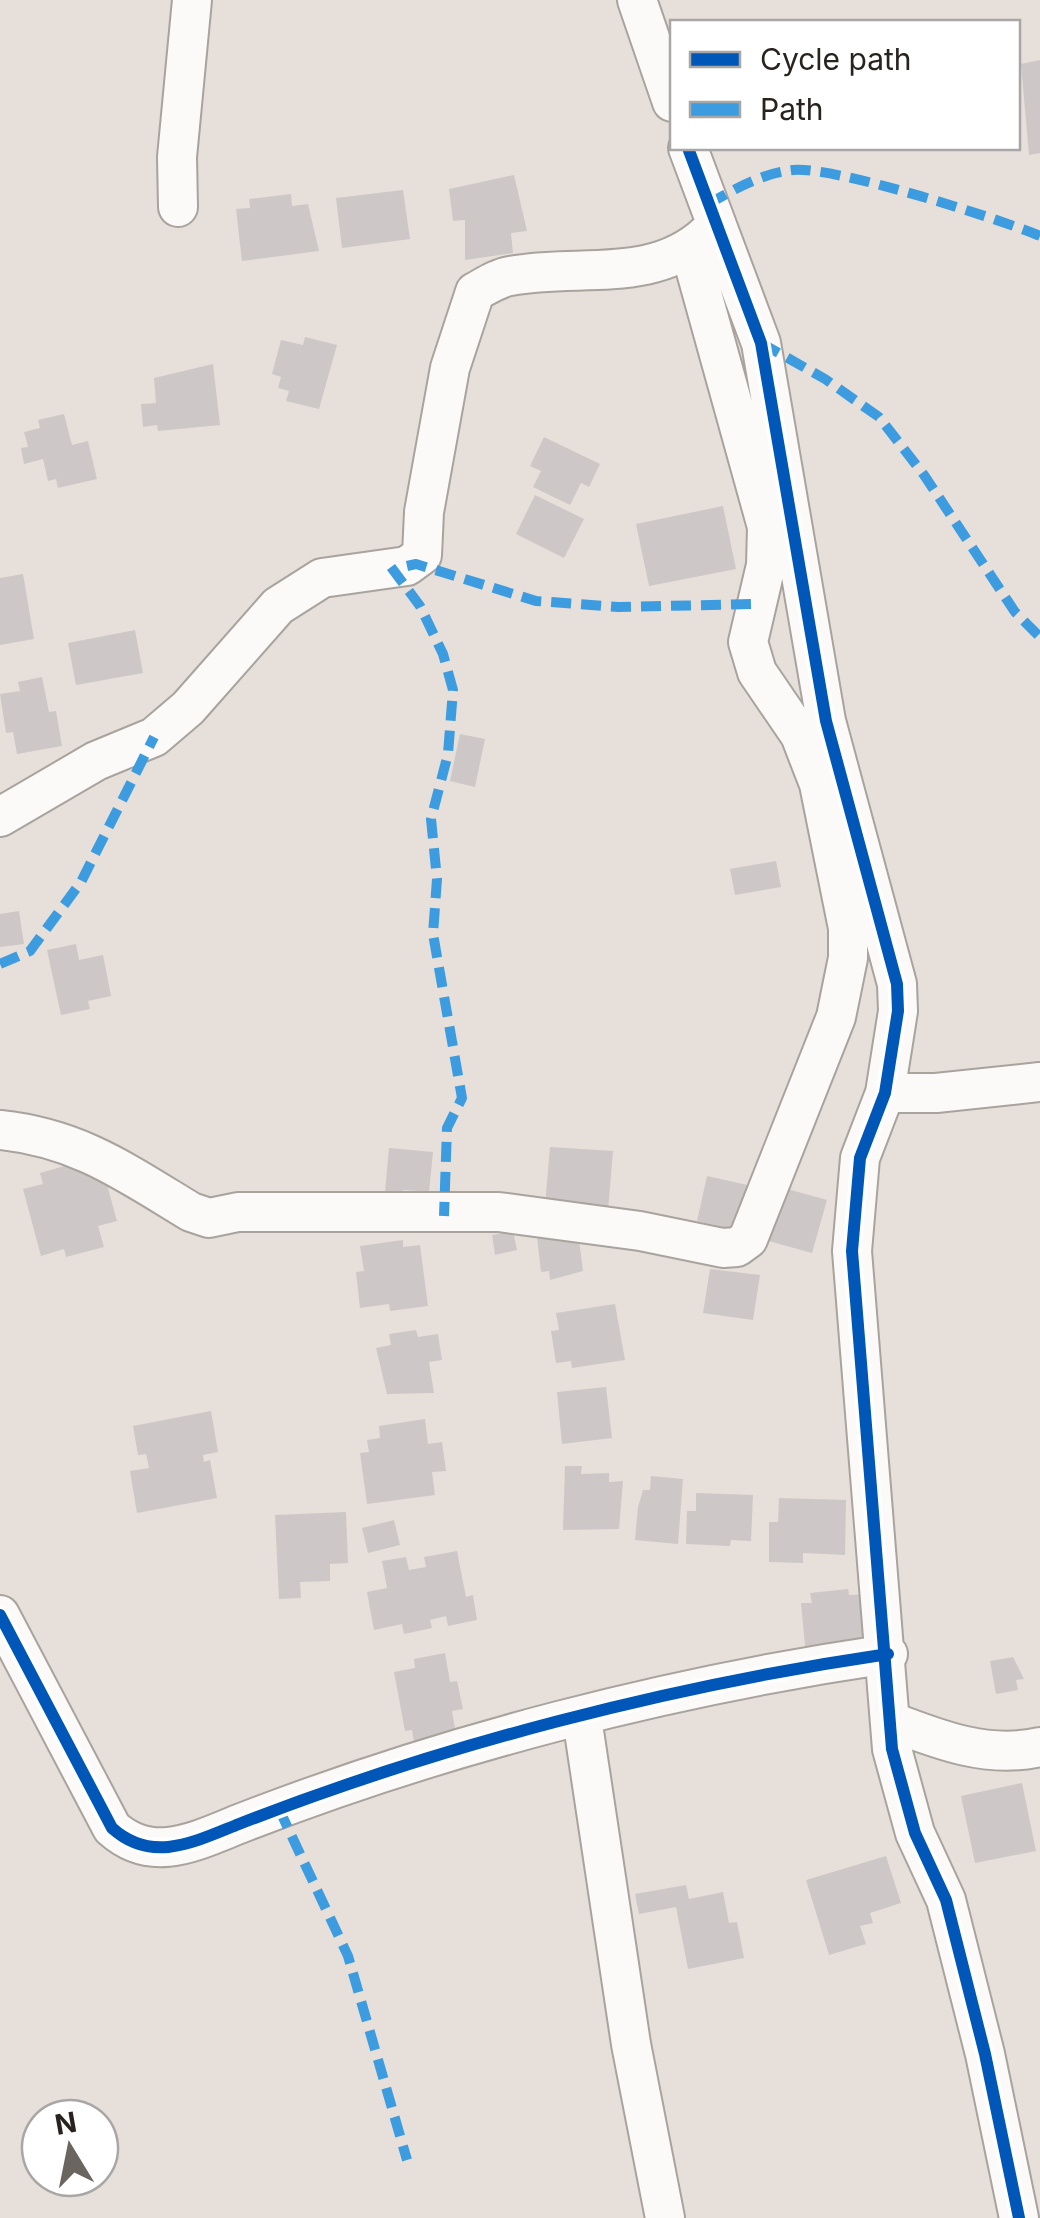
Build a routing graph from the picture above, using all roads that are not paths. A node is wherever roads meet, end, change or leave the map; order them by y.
1 (192, 0) edge
2 (637, 0) edge
3 (670, 96) edge
4 (688, 150) edge
5 (178, 207) dead end
6 (703, 238) junction
7 (0, 818) edge
8 (1040, 1082) edge
9 (885, 1093) junction
10 (0, 1130) edge
11 (0, 1614) edge
12 (888, 1654) junction
13 (582, 1718) junction
14 (890, 1721) junction
15 (1040, 1747) edge
16 (1025, 2164) edge
17 (665, 2218) edge
18 (1019, 2218) edge

1 - 5 street
2 - 3 street
4 - 6 street
6 - 7 street
6 - 9 street
6 - 10 street
8 - 9 street
9 - 12 street
11 - 13 street
12 - 13 street
12 - 14 street
13 - 17 street
14 - 15 street
14 - 16 street
16 - 18 street

